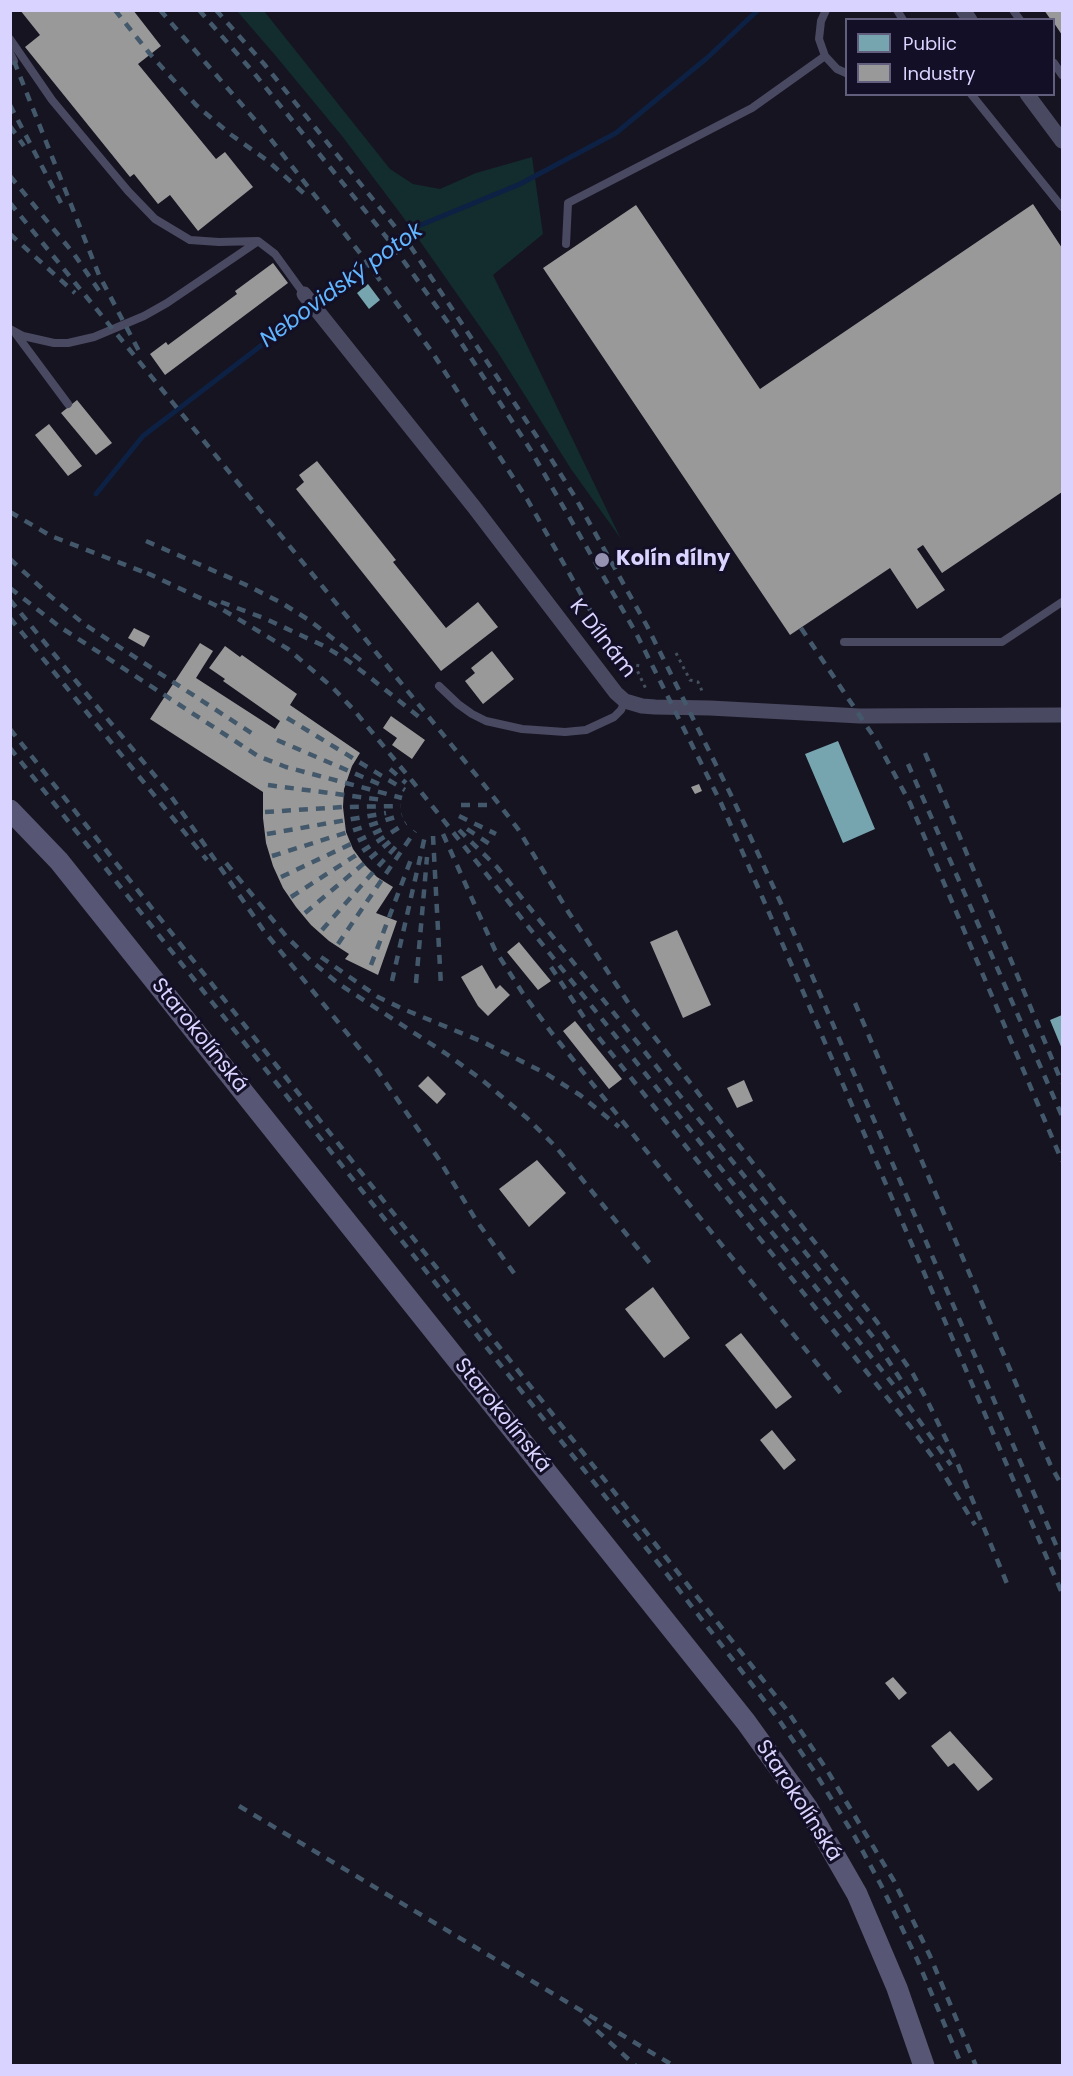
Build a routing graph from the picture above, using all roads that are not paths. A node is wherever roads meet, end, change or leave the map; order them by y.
1 (826, 10) edge
2 (10, 39) edge
3 (10, 52) edge
4 (825, 56) junction
5 (14, 61) dead end
6 (845, 73) edge
7 (973, 96) edge
8 (1028, 96) edge
9 (1062, 141) edge
10 (1062, 207) edge
11 (258, 241) junction
12 (566, 244) dead end
13 (304, 294) joint
14 (12, 330) edge
15 (68, 404) dead end
16 (1062, 602) edge
17 (844, 642) dead end
18 (439, 686) dead end
19 (625, 701) junction
20 (1062, 715) edge
21 (10, 810) edge
22 (924, 2066) edge

1 - 4 lane
2 - 11 lane
3 - 5 lane
4 - 6 lane
4 - 12 lane
7 - 10 lane
8 - 9 street
11 - 13 lane
11 - 14 lane
13 - 19 street, K Dílnám
14 - 15 lane
16 - 17 lane
18 - 19 lane
19 - 20 street, K Dílnám
21 - 22 street, Starokolínská

